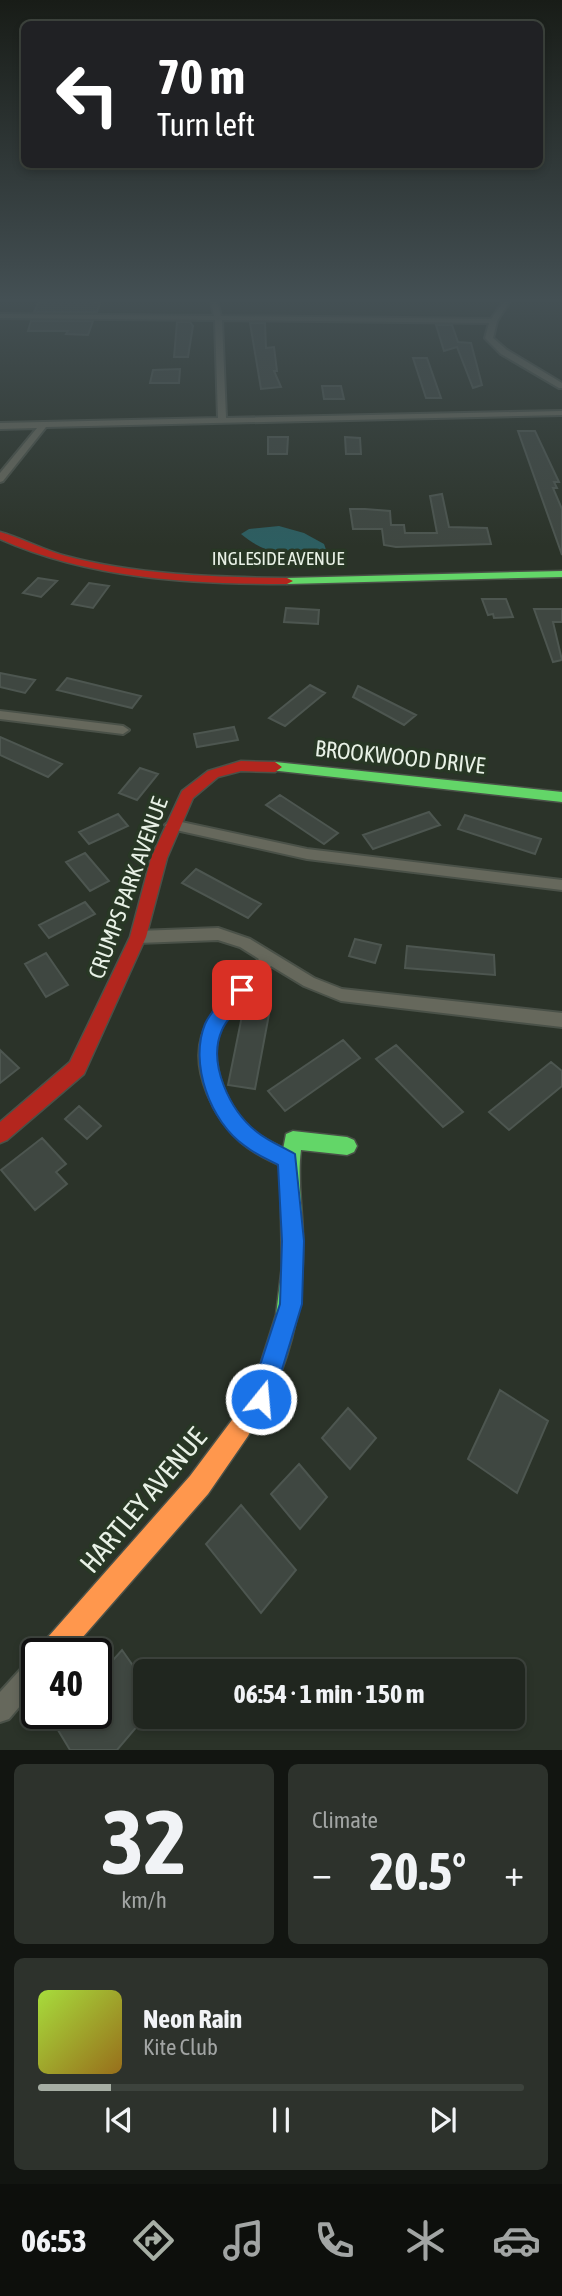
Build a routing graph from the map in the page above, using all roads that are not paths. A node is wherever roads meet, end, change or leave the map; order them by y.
1 (221, 383) edge
2 (562, 413) edge
3 (222, 421) junction
4 (0, 426) edge
5 (43, 426) junction
6 (0, 479) edge
7 (0, 535) edge
8 (562, 574) edge
9 (0, 715) edge
10 (123, 730) dead end
11 (233, 768) joint
12 (562, 797) edge
13 (172, 825) junction
14 (562, 885) edge
15 (138, 937) junction
16 (270, 957) junction
17 (562, 1020) edge
18 (0, 1134) edge
19 (346, 1146) dead end
20 (288, 1160) junction
21 (64, 1638) edge
22 (21, 1686) edge
23 (0, 1710) edge

1 - 3 street
2 - 3 street
3 - 5 street
4 - 5 street
5 - 6 street
7 - 8 street, INGLESIDE AVENUE
9 - 10 street
11 - 12 street, BROOKWOOD DRIVE
11 - 13 street, CRUMPS PARK AVENUE
13 - 14 street
13 - 15 street, CRUMPS PARK AVENUE
15 - 16 street
15 - 18 street, CRUMPS PARK AVENUE
16 - 17 street
16 - 20 street
19 - 20 street
20 - 21 street, HARTLEY AVENUE
22 - 23 street

